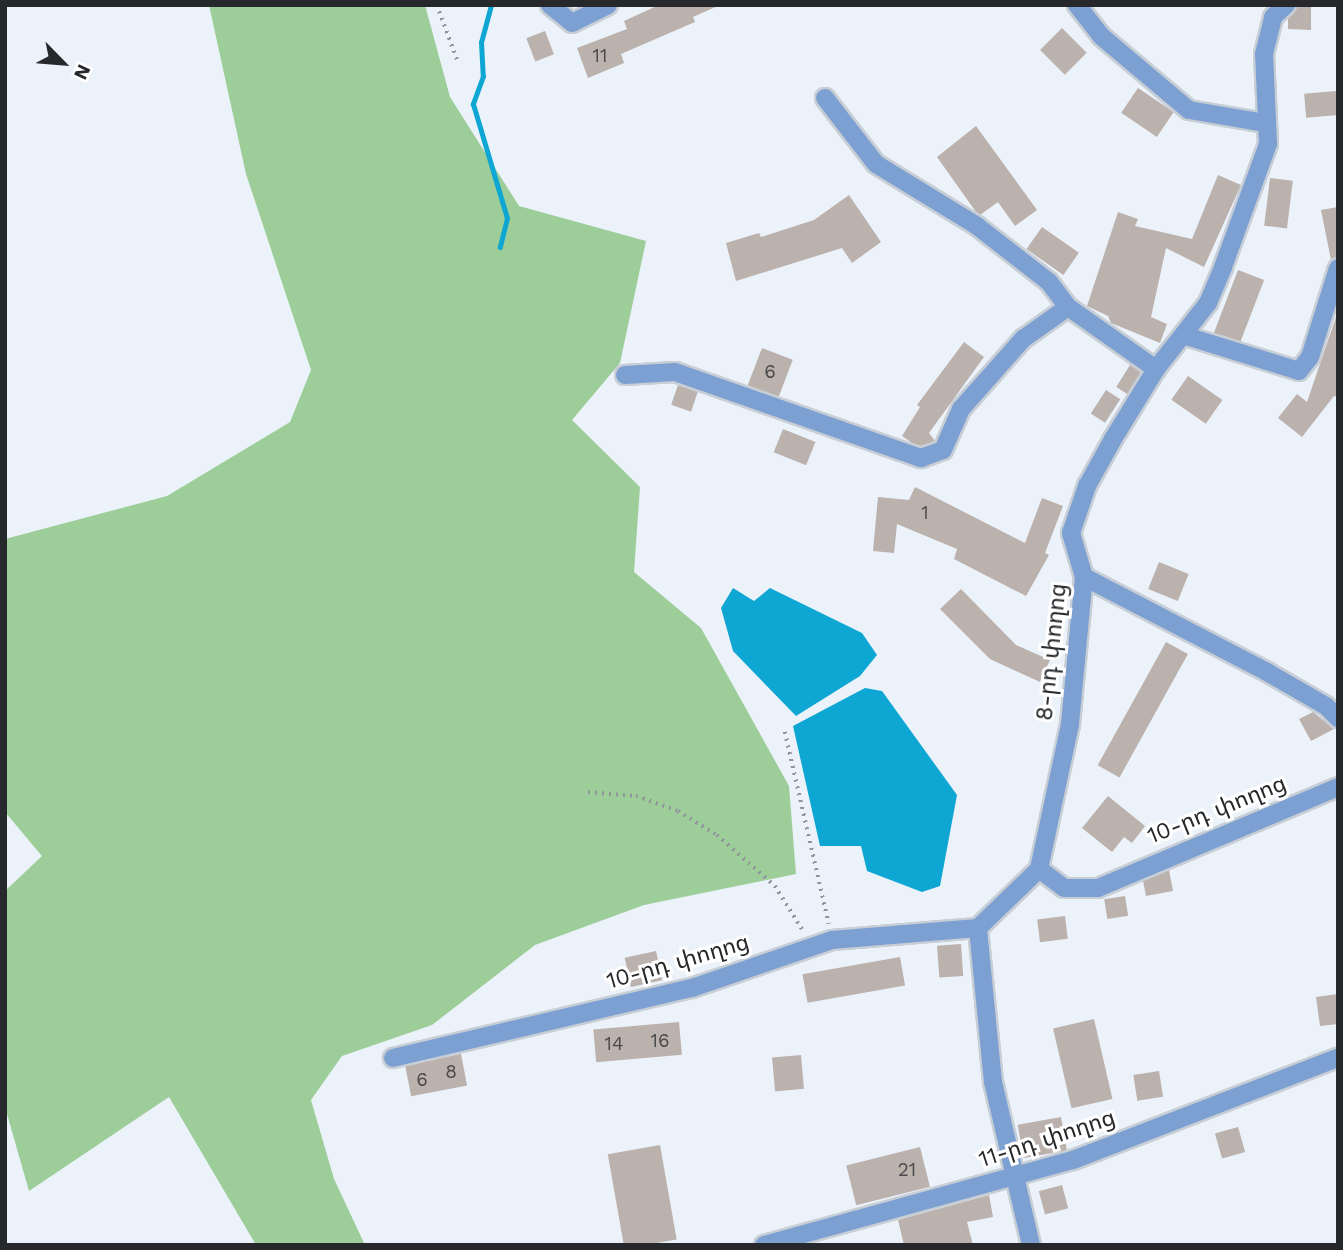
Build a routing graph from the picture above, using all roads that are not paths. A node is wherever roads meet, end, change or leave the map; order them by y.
1 (550, 5) edge
2 (608, 5) edge
3 (1077, 5) edge
4 (1286, 5) edge
5 (825, 98) dead end
6 (1266, 123) junction
7 (1338, 268) edge
8 (1068, 307) junction
9 (1186, 336) junction
10 (1156, 369) junction
11 (625, 375) dead end
12 (1084, 577) junction
13 (1338, 718) edge
14 (1338, 788) edge
15 (1039, 869) junction
16 (978, 928) junction
17 (393, 1058) dead end
18 (1338, 1058) edge
19 (1013, 1177) junction
20 (764, 1245) edge
21 (1031, 1245) edge

1 - 2 street
3 - 6 street
4 - 6 street, 8-րդ փողոց
5 - 8 street
6 - 9 street, 8-րդ փողոց
7 - 9 street
8 - 10 street
8 - 11 street
9 - 10 street, 8-րդ փողոց
10 - 12 street, 8-րդ փողոց
12 - 13 street
12 - 15 street, 8-րդ փողոց
14 - 15 street, 10-րդ փողոց
15 - 16 street
16 - 17 street, 10-րդ փողոց
16 - 19 street
18 - 19 street, 11-րդ փողոց
19 - 20 street, 11-րդ փողոց
19 - 21 street

